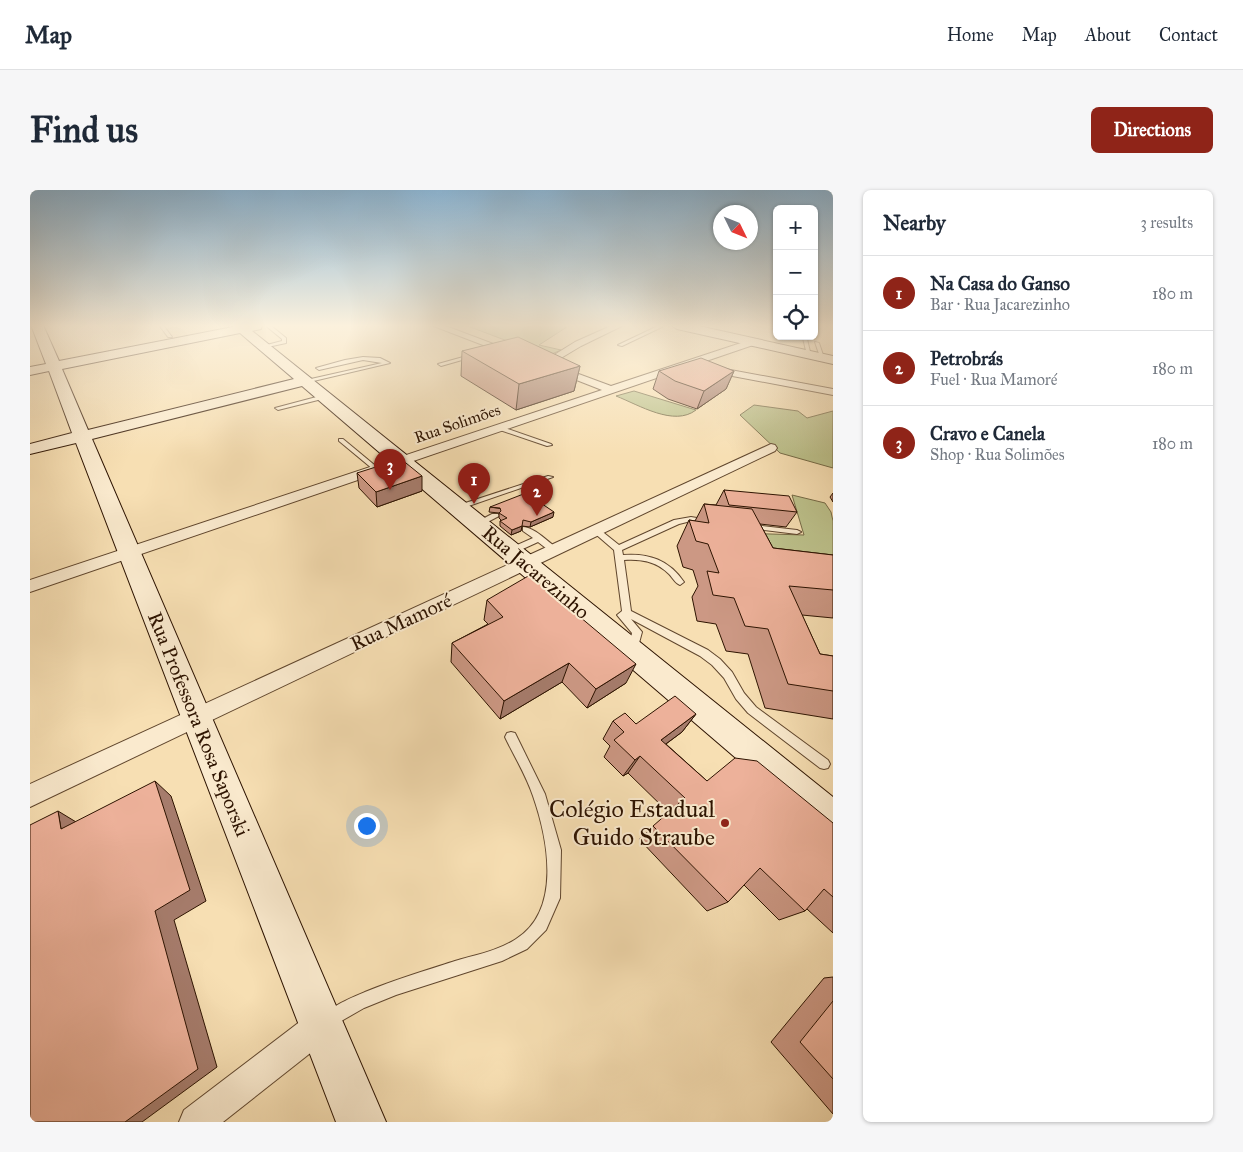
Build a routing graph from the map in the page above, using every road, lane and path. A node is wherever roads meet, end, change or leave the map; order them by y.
1 (42, 368) edge
2 (290, 368) edge
3 (362, 368) edge
4 (554, 368) edge
5 (674, 368) edge
6 (710, 368) edge
7 (305, 381) junction
8 (612, 390) junction
9 (833, 392) edge
10 (324, 397) junction
11 (278, 408) dead end
12 (499, 428) junction
13 (82, 436) junction
14 (341, 440) dead end
15 (550, 445) dead end
16 (772, 448) dead end
17 (30, 449) edge
18 (401, 461) junction
19 (376, 469) junction
20 (550, 477) dead end
21 (457, 507) junction
22 (496, 516) dead end
23 (720, 523) edge
24 (477, 524) junction
25 (739, 525) edge
26 (526, 529) dead end
27 (596, 531) junction
28 (797, 532) dead end
29 (539, 538) junction
30 (554, 550) junction
31 (129, 552) junction
32 (619, 554) junction
33 (518, 557) junction
34 (680, 582) dead end
35 (30, 586) edge
36 (627, 613) junction
37 (628, 649) junction
38 (196, 718) junction
39 (511, 737) dead end
40 (824, 764) dead end
41 (30, 796) edge
42 (833, 819) edge
43 (321, 1025) junction
44 (196, 1122) edge
45 (361, 1122) edge

1 - 13 street, Rua Professora Rosa Saporski
2 - 7 street, Rua Jacarezinho
3 - 7 lane
4 - 8 street
5 - 8 street, Rua Solimões
6 - 9 street
7 - 10 street, Rua Jacarezinho
7 - 13 street
8 - 12 street, Rua Solimões
10 - 11 lane
10 - 18 street, Rua Jacarezinho
12 - 15 lane
12 - 18 street, Rua Solimões
13 - 17 street
13 - 31 street, Rua Professora Rosa Saporski
14 - 19 lane
16 - 27 street, Rua Mamoré
18 - 19 street, Rua Solimões
18 - 21 street, Rua Jacarezinho
19 - 31 street, Rua Solimões
20 - 21 lane
21 - 24 street, Rua Jacarezinho
22 - 24 lane
23 - 32 lane
24 - 33 street, Rua Jacarezinho
25 - 28 lane
26 - 29 lane
27 - 30 street, Rua Mamoré
27 - 32 lane
29 - 30 lane
29 - 33 lane
30 - 33 street, Rua Mamoré
31 - 35 street, Rua Solimões
31 - 38 street, Rua Professora Rosa Saporski
32 - 34 lane
32 - 36 lane
33 - 37 street, Rua Jacarezinho
33 - 38 street, Rua Mamoré
36 - 37 lane
36 - 40 lane
37 - 42 street, Rua Jacarezinho
38 - 41 street, Rua Mamoré
38 - 43 street, Rua Professora Rosa Saporski
39 - 43 lane
43 - 44 street
43 - 45 street, Rua Professora Rosa Saporski

